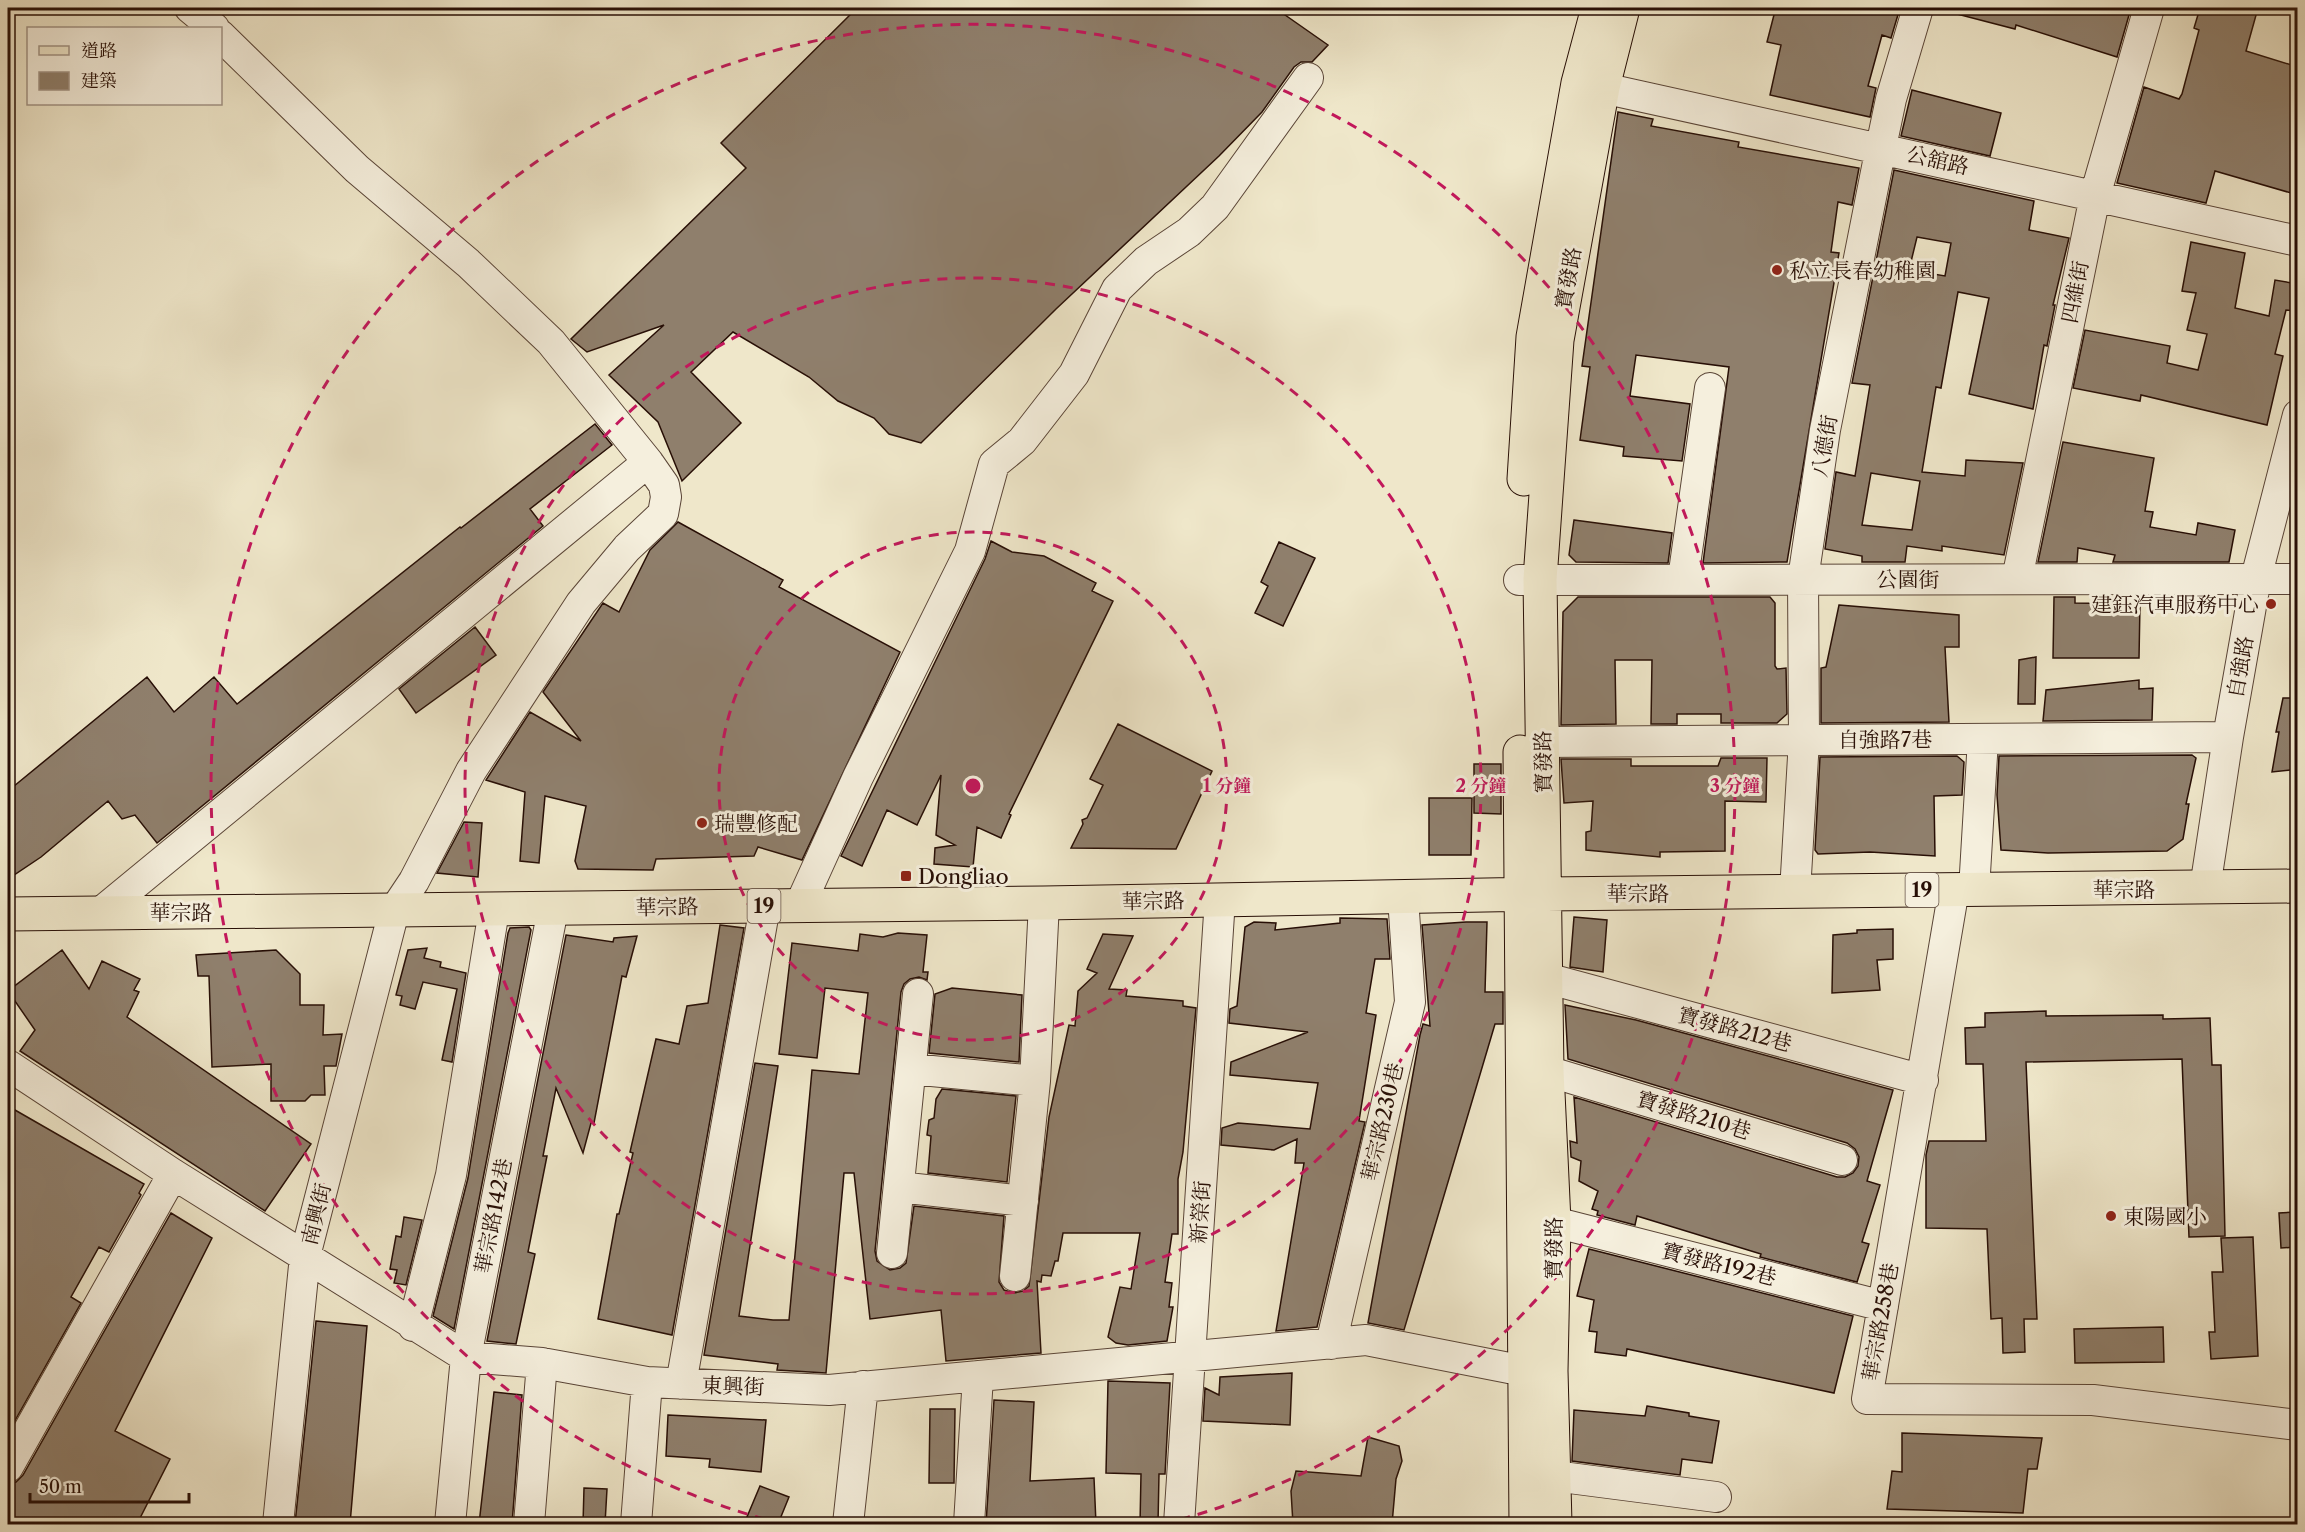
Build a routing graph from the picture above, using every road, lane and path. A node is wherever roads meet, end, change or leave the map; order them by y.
1 (190, 8) edge
2 (1598, 8) edge
3 (1623, 8) edge
4 (1918, 8) edge
5 (2149, 8) edge
6 (213, 27) edge
7 (222, 37) edge
8 (1308, 78) dead end
9 (1591, 85) junction
10 (1881, 147) junction
11 (2095, 196) junction
12 (2298, 241) edge
13 (1710, 388) dead end
14 (2298, 415) edge
15 (648, 462) junction
16 (2256, 578) junction
17 (1530, 579) junction
18 (1683, 579) junction
19 (1803, 579) junction
20 (2018, 579) junction
21 (2298, 579) edge
22 (2228, 737) junction
23 (1983, 739) junction
24 (1804, 740) junction
25 (1542, 742) junction
26 (2298, 886) edge
27 (2205, 888) junction
28 (1964, 889) junction
29 (1795, 892) junction
30 (1533, 895) junction
31 (1403, 897) junction
32 (1220, 900) junction
33 (1044, 903) junction
34 (800, 905) junction
35 (765, 906) junction
36 (553, 909) junction
37 (494, 910) junction
38 (394, 911) junction
39 (101, 912) junction
40 (8, 914) edge
41 (1546, 978) junction
42 (918, 994) dead end
43 (8, 1065) edge
44 (910, 1069) junction
45 (1547, 1071) junction
46 (1923, 1080) junction
47 (1035, 1081) junction
48 (1842, 1160) dead end
49 (173, 1174) junction
50 (899, 1187) junction
51 (1023, 1201) junction
52 (1554, 1222) junction
53 (892, 1253) dead end
54 (305, 1256) junction
55 (1015, 1276) dead end
56 (1883, 1306) junction
57 (412, 1326) junction
58 (1331, 1344) junction
59 (466, 1357) junction
60 (1190, 1359) junction
61 (542, 1363) junction
62 (1537, 1370) junction
63 (978, 1376) junction
64 (647, 1382) junction
65 (681, 1384) junction
66 (863, 1386) junction
67 (2298, 1425) edge
68 (8, 1467) edge
69 (1554, 1476) junction
70 (1716, 1497) dead end
71 (278, 1524) edge
72 (450, 1524) edge
73 (529, 1524) edge
74 (636, 1524) edge
75 (848, 1524) edge
76 (969, 1524) edge
77 (1179, 1524) edge
78 (1526, 1524) edge
79 (1555, 1524) edge

1 - 6 street
2 - 9 main road, 寶發路
3 - 9 main road, 寶發路
4 - 10 street, 八德街
5 - 11 street, 四維街
7 - 15 street, 南興街
8 - 34 street
9 - 10 street, 公舘路
9 - 17 main road, 寶發路
10 - 11 street, 公舘路
10 - 19 street, 八德街
11 - 12 street, 公舘路
11 - 20 street, 四維街
13 - 18 street
14 - 16 street, 自強路
15 - 38 street, 南興街
15 - 39 street
16 - 20 street, 公園街
16 - 21 street, 公園街
16 - 22 street, 自強路
17 - 18 street, 公園街
17 - 25 main road, 寶發路
17 - 30 main road, 寶發路
18 - 19 street, 公園街
19 - 20 street, 公園街
19 - 24 street, 八德街
22 - 23 street, 自強路7巷
22 - 27 street, 自強路
23 - 24 street, 自強路7巷
23 - 28 street, 華宗路258巷
24 - 25 street, 自強路7巷
24 - 29 street, 八德街
25 - 30 main road, 寶發路
26 - 27 main road, 華宗路 / 19
27 - 28 main road, 華宗路 / 19
28 - 29 main road, 華宗路 / 19
28 - 46 street, 華宗路258巷
29 - 30 main road, 華宗路 / 19
30 - 31 main road, 華宗路 / 19
30 - 41 main road, 寶發路
30 - 62 main road, 寶發路
31 - 32 main road, 華宗路 / 19
31 - 58 street, 華宗路230巷
32 - 33 main road, 華宗路 / 19
32 - 60 street, 新榮街
33 - 34 main road, 華宗路 / 19
33 - 47 street
34 - 35 main road, 華宗路 / 19
35 - 36 main road, 華宗路 / 19
35 - 65 street
36 - 37 main road, 華宗路 / 19
36 - 59 street, 華宗路142巷
37 - 38 main road, 華宗路 / 19
37 - 57 street
38 - 39 main road, 華宗路 / 19
38 - 54 street, 南興街
39 - 40 main road, 華宗路 / 19
41 - 45 main road, 寶發路
41 - 46 street, 寶發路212巷
42 - 44 street
43 - 49 street, 東興街
44 - 47 street
44 - 50 street
45 - 48 street, 寶發路210巷
45 - 52 main road, 寶發路
46 - 56 street, 華宗路258巷
47 - 51 street
49 - 54 street, 東興街
49 - 68 street
50 - 51 street
50 - 53 street
51 - 55 street
52 - 56 street, 寶發路192巷
52 - 62 main road, 寶發路
54 - 57 street, 東興街
54 - 71 street, 南興街
56 - 67 street, 華宗路258巷
57 - 59 street, 東興街
58 - 60 street, 東興街
58 - 62 street, 東興街
59 - 61 street, 東興街
59 - 72 street, 華宗路142巷
60 - 63 street, 東興街
60 - 77 street, 新榮街
61 - 64 street, 東興街
61 - 73 street
62 - 69 main road, 寶發路
62 - 78 main road, 寶發路
63 - 66 street, 東興街
63 - 76 street
64 - 65 street, 東興街
64 - 74 street
65 - 66 street, 東興街
66 - 75 street
69 - 70 street
69 - 79 main road, 寶發路

